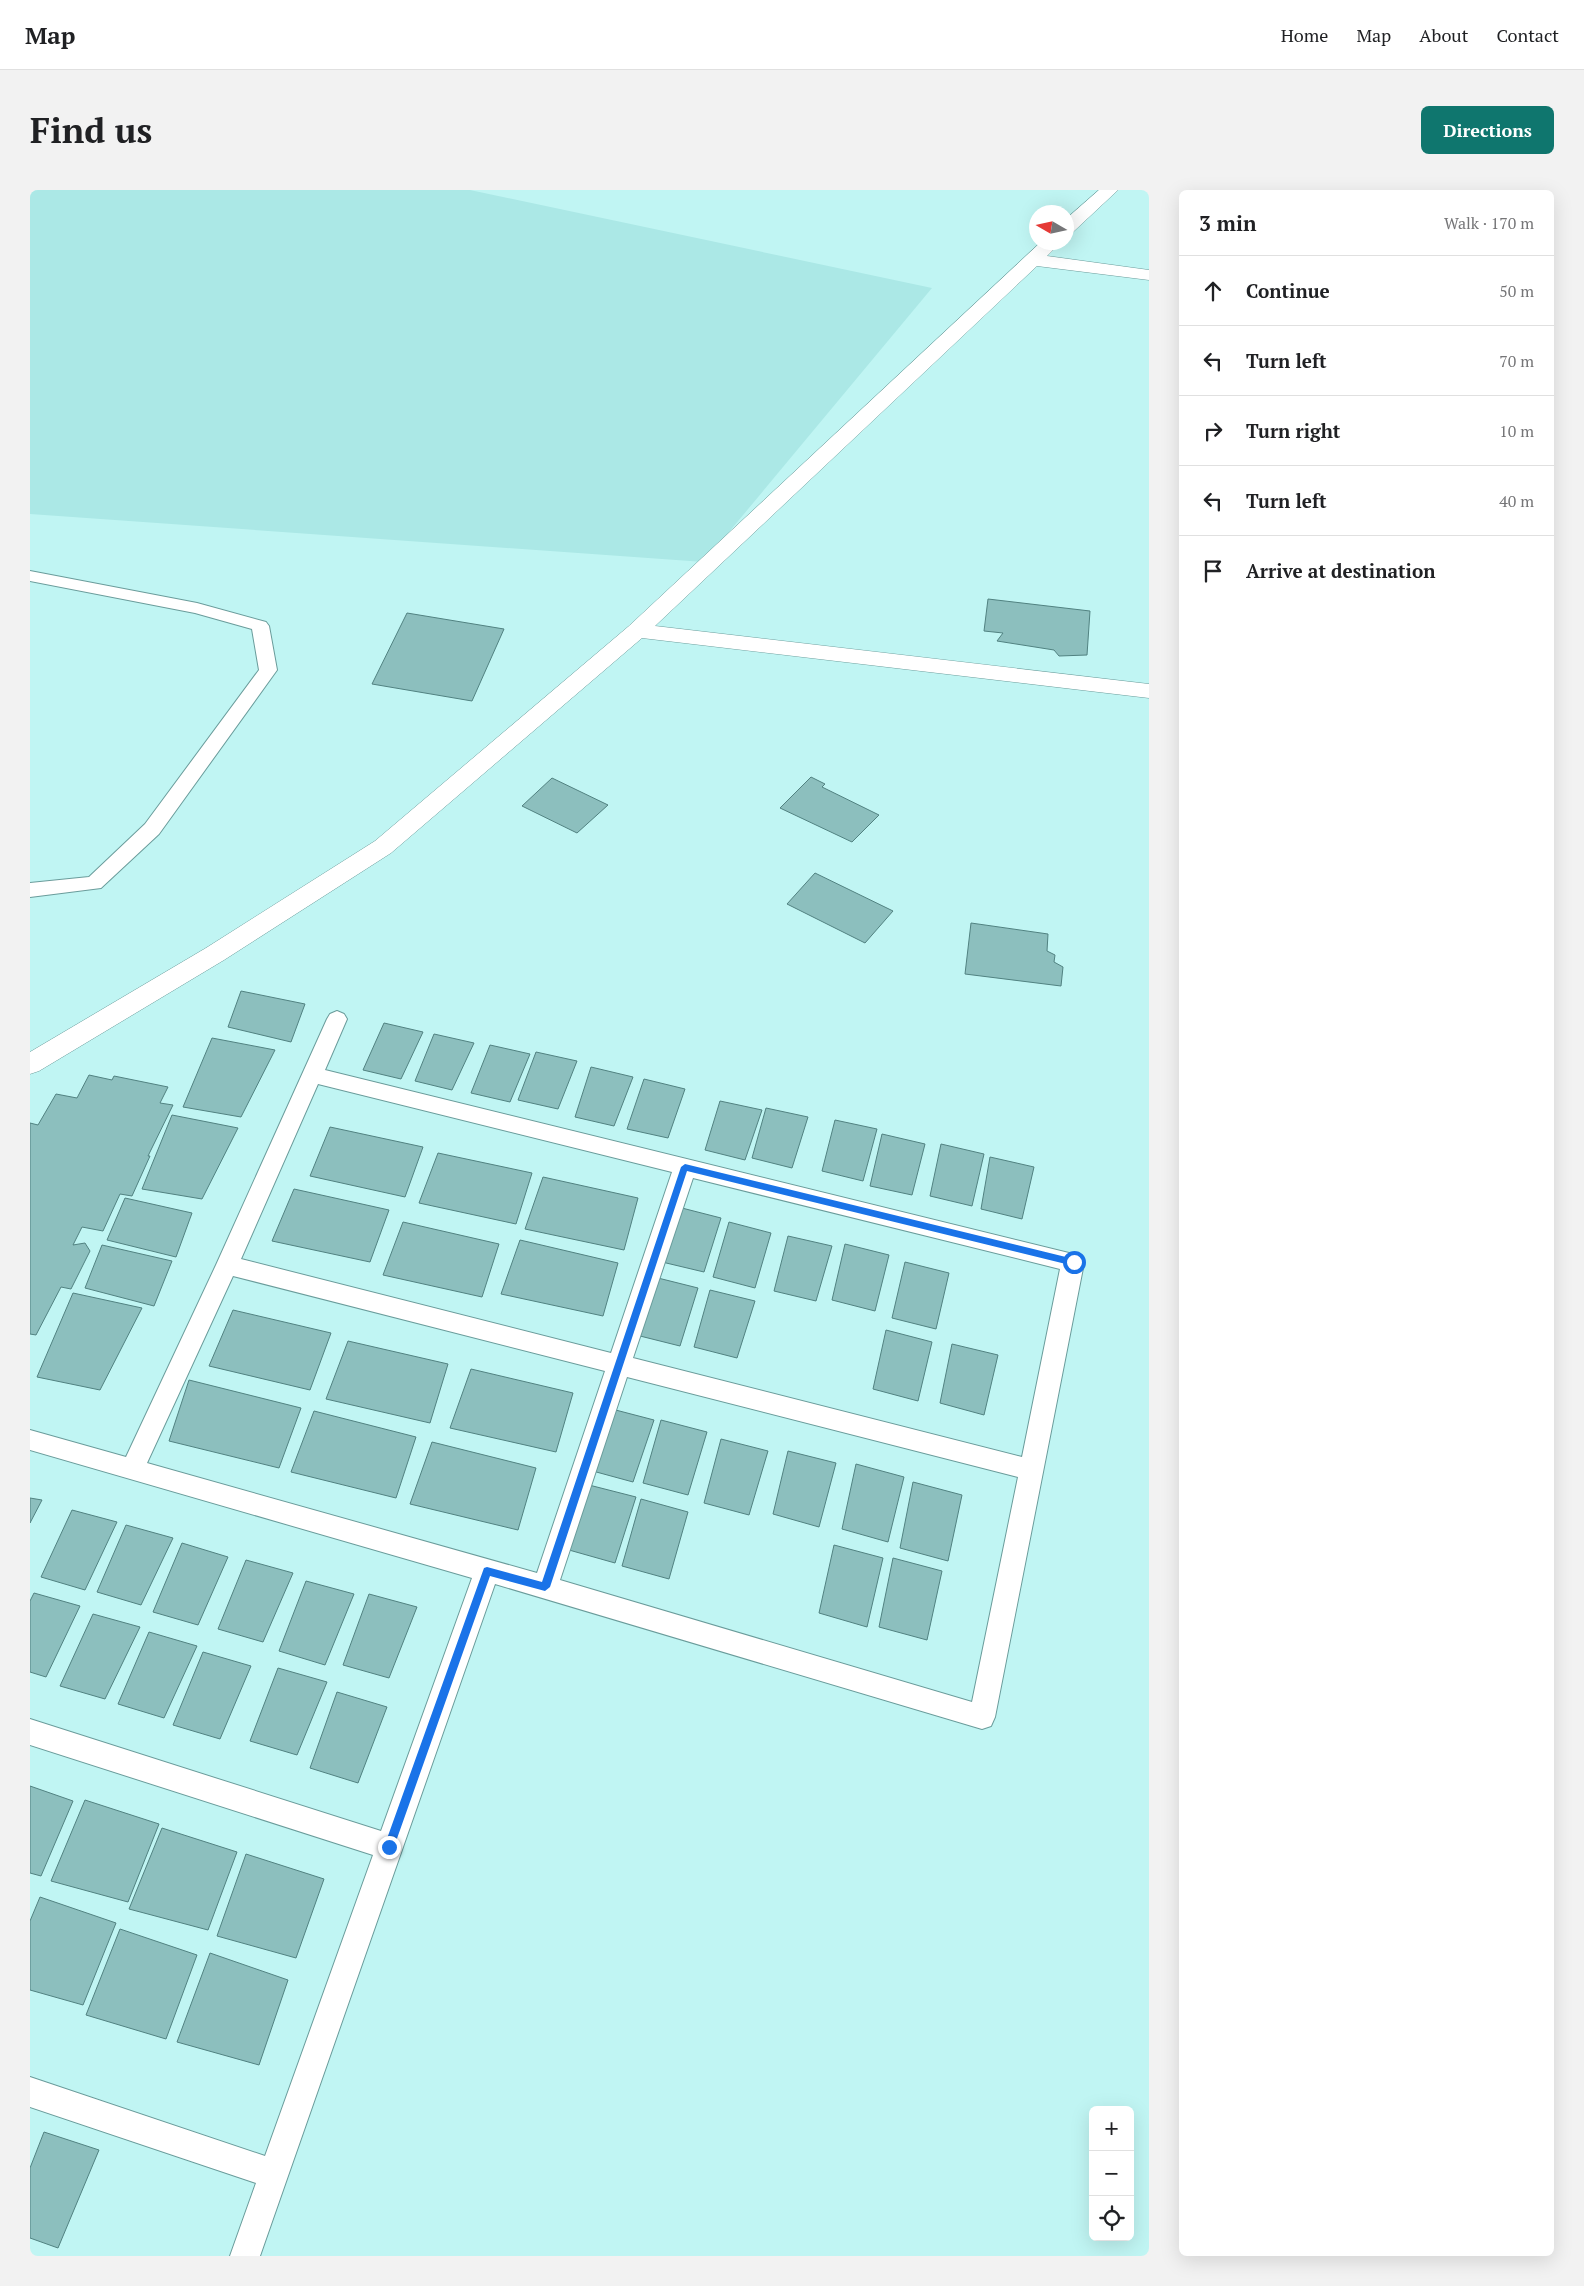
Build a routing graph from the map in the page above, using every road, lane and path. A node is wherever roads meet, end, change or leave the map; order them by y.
1 (1109, 190) edge
2 (1074, 222) edge
3 (1044, 250) edge
4 (1034, 260) junction
5 (1149, 275) edge
6 (30, 576) edge
7 (637, 631) junction
8 (1149, 691) edge
9 (30, 890) edge
10 (337, 1020) dead end
11 (30, 1064) edge
12 (313, 1075) junction
13 (685, 1167) junction
14 (227, 1265) junction
15 (617, 1365) junction
16 (30, 1440) edge
17 (132, 1469) junction
18 (1032, 1470) junction
19 (487, 1571) junction
20 (545, 1587) junction
21 (30, 1732) edge
22 (389, 1847) junction
23 (30, 2092) edge
24 (274, 2174) junction
25 (245, 2256) edge

1 - 2 street
3 - 4 street
4 - 5 street
4 - 7 street
6 - 9 lane
7 - 8 street
7 - 11 street
10 - 12 lane
12 - 13 lane
12 - 14 lane
13 - 15 lane
13 - 18 lane
14 - 15 lane
14 - 17 lane
15 - 18 lane
15 - 20 lane
16 - 17 lane
17 - 19 lane
18 - 20 lane
19 - 20 lane
19 - 22 lane
21 - 22 lane
22 - 24 lane
23 - 24 lane
24 - 25 lane

